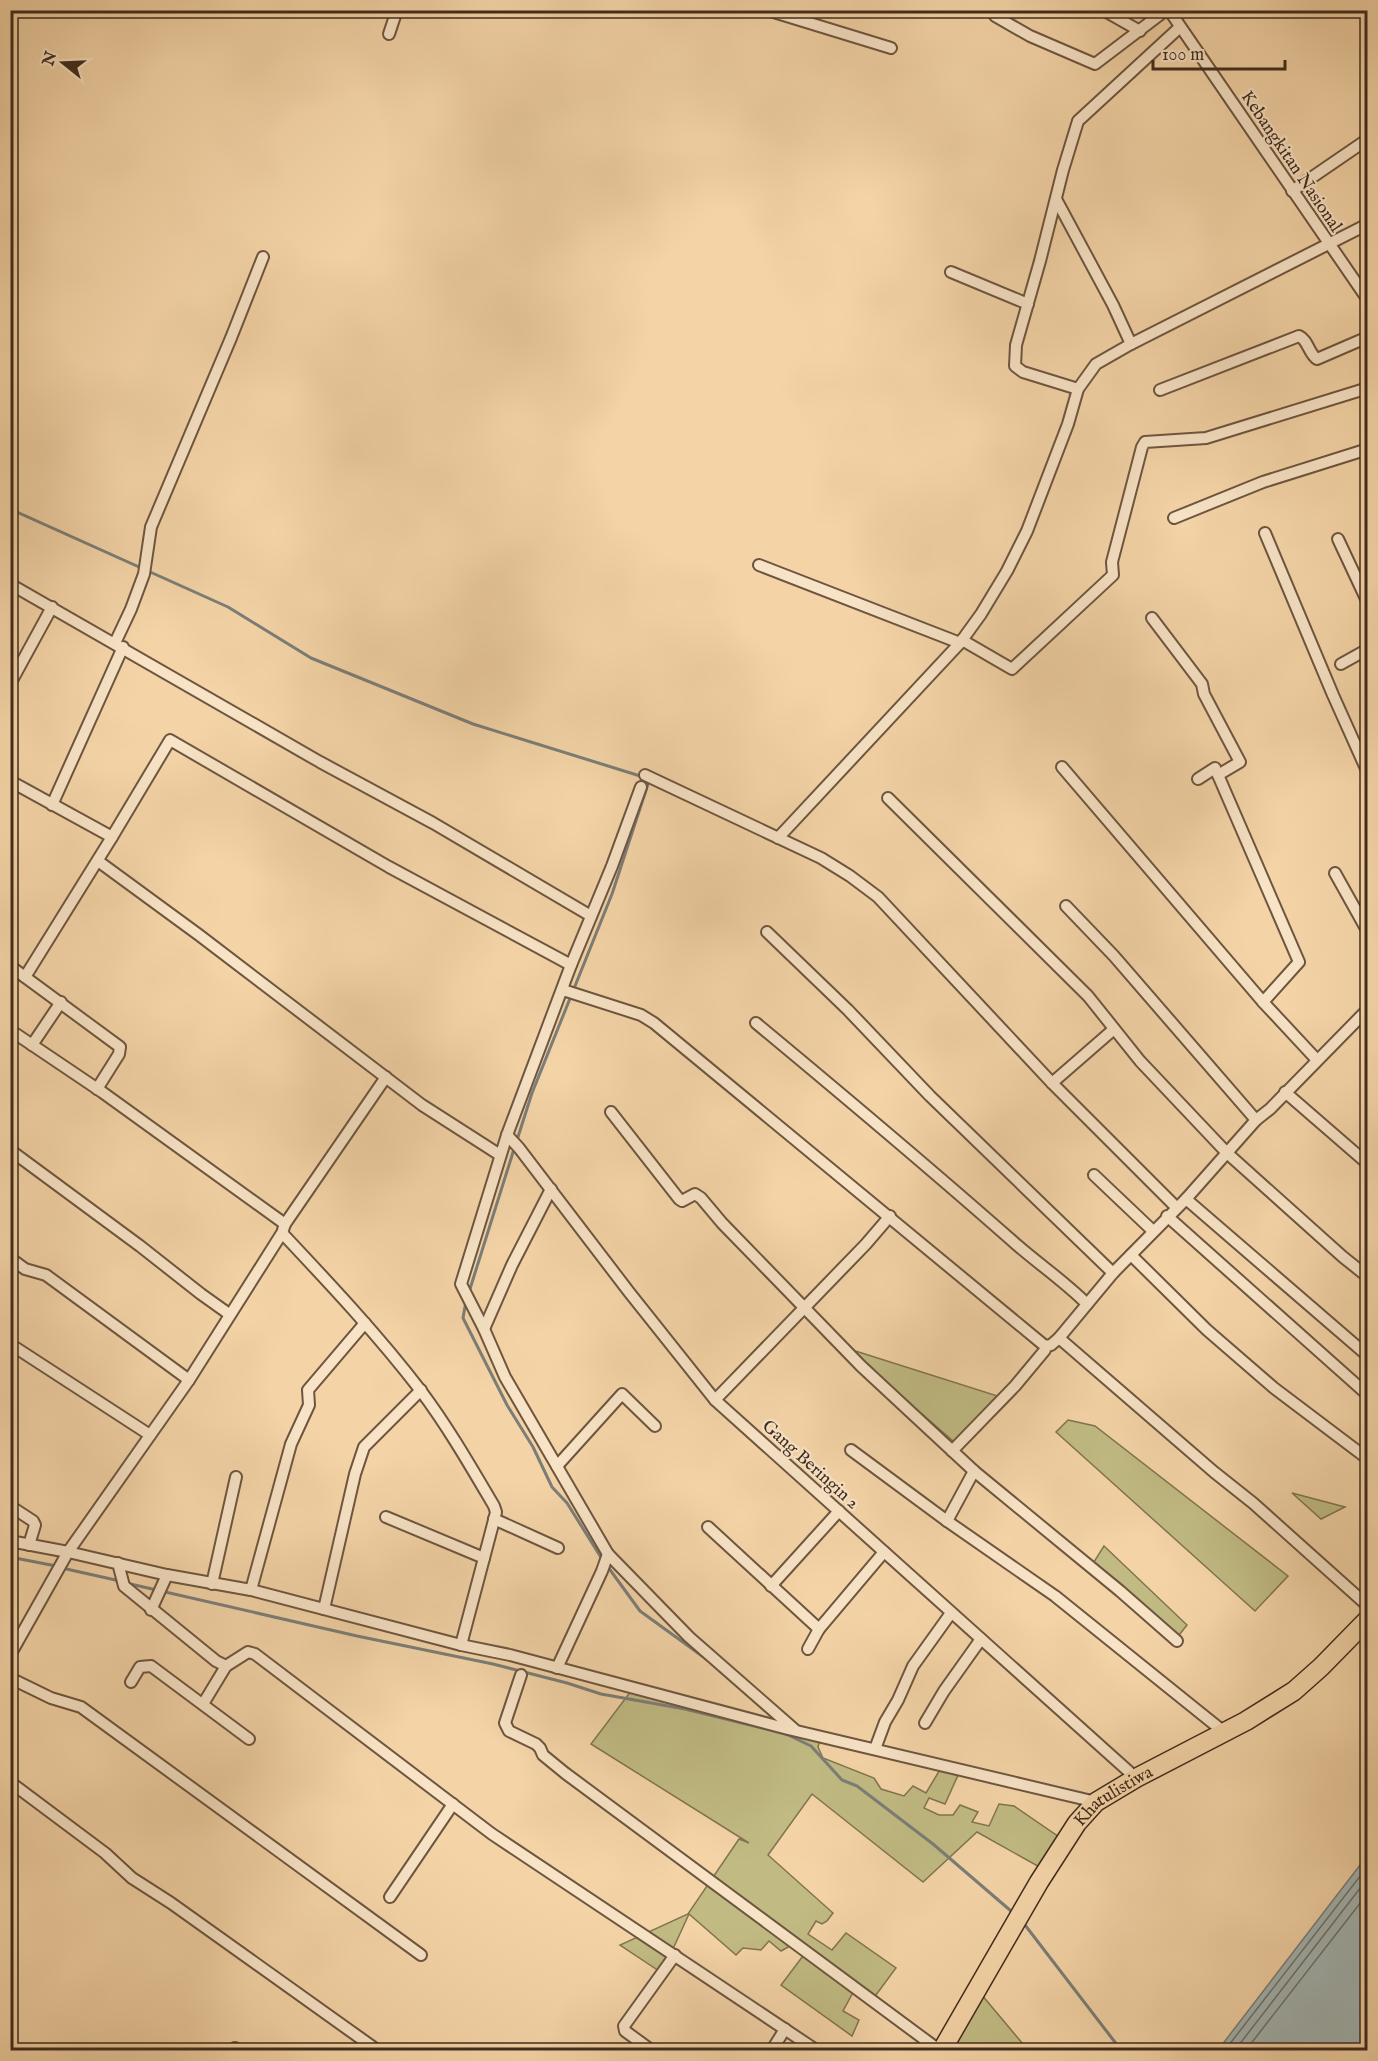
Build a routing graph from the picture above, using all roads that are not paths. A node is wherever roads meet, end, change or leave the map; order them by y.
1 (397, 10) edge
2 (767, 10) edge
3 (1103, 10) edge
4 (1169, 11) edge
5 (995, 16) dead end
6 (1180, 27) junction
7 (1140, 31) junction
8 (389, 34) dead end
9 (891, 48) dead end
10 (1368, 139) edge
11 (1292, 191) junction
12 (1056, 199) junction
13 (1368, 224) edge
14 (1329, 245) junction
15 (263, 257) dead end
16 (951, 272) dead end
17 (1368, 300) edge
18 (1028, 304) junction
19 (1368, 337) edge
20 (1131, 344) junction
21 (1368, 388) edge
22 (1078, 389) junction
23 (1160, 390) dead end
24 (1368, 449) edge
25 (1174, 518) dead end
26 (1265, 533) dead end
27 (1338, 539) dead end
28 (759, 565) dead end
29 (10, 584) edge
30 (1368, 603) edge
31 (52, 607) junction
32 (1152, 618) dead end
33 (961, 641) junction
34 (119, 645) junction
35 (1368, 649) edge
36 (1341, 664) dead end
37 (10, 684) edge
38 (1062, 767) dead end
39 (1368, 772) edge
40 (645, 775) dead end
41 (1218, 775) junction
42 (1198, 778) dead end
43 (10, 781) edge
44 (640, 787) dead end
45 (888, 798) dead end
46 (52, 805) junction
47 (112, 837) junction
48 (778, 838) junction
49 (98, 861) junction
50 (1335, 873) dead end
51 (1066, 906) dead end
52 (591, 916) junction
53 (767, 932) dead end
54 (1368, 932) edge
55 (10, 966) edge
56 (571, 966) junction
57 (25, 977) junction
58 (565, 991) junction
59 (61, 1002) junction
60 (1263, 1002) junction
61 (1368, 1009) edge
62 (756, 1023) dead end
63 (1114, 1029) junction
64 (10, 1030) edge
65 (32, 1045) junction
66 (1317, 1060) junction
67 (386, 1077) junction
68 (1052, 1083) junction
69 (97, 1089) junction
70 (1285, 1092) junction
71 (611, 1112) dead end
72 (1256, 1120) junction
73 (513, 1141) junction
74 (10, 1150) edge
75 (1227, 1153) junction
76 (500, 1155) junction
77 (1366, 1159) edge
78 (1094, 1175) dead end
79 (551, 1189) junction
80 (1186, 1198) junction
81 (1176, 1207) junction
82 (890, 1216) junction
83 (1167, 1216) junction
84 (283, 1228) junction
85 (1153, 1231) junction
86 (1131, 1255) junction
87 (10, 1258) edge
88 (1113, 1273) junction
89 (1368, 1276) edge
90 (1087, 1304) junction
91 (805, 1307) junction
92 (229, 1314) junction
93 (366, 1323) junction
94 (484, 1329) junction
95 (1059, 1338) junction
96 (10, 1344) edge
97 (1045, 1346) junction
98 (1368, 1356) edge
99 (189, 1380) junction
100 (421, 1390) junction
101 (1368, 1395) edge
102 (715, 1400) junction
103 (655, 1426) dead end
104 (150, 1435) junction
105 (850, 1450) dead end
106 (952, 1451) junction
107 (1368, 1460) edge
108 (557, 1466) junction
109 (974, 1472) junction
110 (236, 1477) dead end
111 (10, 1506) edge
112 (839, 1511) junction
113 (386, 1517) dead end
114 (494, 1519) junction
115 (947, 1521) junction
116 (708, 1527) dead end
117 (10, 1541) edge
118 (29, 1545) junction
119 (558, 1548) dead end
120 (884, 1551) junction
121 (68, 1552) junction
122 (607, 1556) junction
123 (484, 1558) junction
124 (118, 1563) junction
125 (167, 1575) junction
126 (212, 1584) junction
127 (771, 1586) junction
128 (251, 1590) junction
129 (1368, 1606) edge
130 (324, 1609) junction
131 (151, 1610) junction
132 (951, 1613) junction
133 (1368, 1619) edge
134 (819, 1629) junction
135 (981, 1639) junction
136 (1177, 1641) dead end
137 (461, 1645) junction
138 (808, 1648) dead end
139 (10, 1655) edge
140 (226, 1666) junction
141 (557, 1668) junction
142 (521, 1675) dead end
143 (10, 1678) edge
144 (131, 1683) dead end
145 (203, 1704) junction
146 (925, 1723) dead end
147 (792, 1730) junction
148 (1224, 1732) junction
149 (249, 1739) dead end
150 (875, 1749) junction
151 (1137, 1778) junction
152 (10, 1782) edge
153 (1096, 1802) junction
154 (453, 1804) junction
155 (390, 1897) dead end
156 (421, 1955) dead end
157 (675, 1955) junction
158 (785, 2029) junction
159 (377, 2050) edge
160 (651, 2050) edge
161 (772, 2050) edge
162 (816, 2050) edge
163 (941, 2050) edge

1 - 8 street
2 - 9 street
3 - 7 street
4 - 6 street, Kebangkitan Nasional
4 - 7 street
5 - 7 street
6 - 11 street, Kebangkitan Nasional
6 - 12 street
10 - 11 street
11 - 14 street, Kebangkitan Nasional
12 - 18 street
12 - 20 street
13 - 14 street
14 - 17 street, Kebangkitan Nasional
14 - 20 street
15 - 34 street
16 - 18 street
18 - 22 street
19 - 23 street
20 - 22 street
21 - 33 street
22 - 33 street
24 - 25 street
26 - 39 street
27 - 30 street
28 - 33 street
29 - 31 street
31 - 34 street
31 - 37 street
32 - 41 street
33 - 48 street
34 - 46 street
34 - 52 street
35 - 36 street
38 - 60 street
40 - 48 street
41 - 42 street
41 - 60 street
43 - 46 street
44 - 52 street
45 - 63 street
46 - 47 street
47 - 49 street
47 - 56 street
48 - 68 street
49 - 57 street
49 - 67 street
50 - 54 street
51 - 72 street
52 - 56 street
53 - 88 street
55 - 57 street
56 - 58 street
57 - 59 street
58 - 73 street
58 - 82 street
59 - 65 street
59 - 69 street
60 - 66 street
61 - 66 street
62 - 90 street
63 - 68 street
63 - 75 street
64 - 65 street
65 - 69 street
66 - 70 street
67 - 76 street
67 - 84 street
68 - 81 street
69 - 84 street
70 - 72 street
70 - 77 street
71 - 91 street
72 - 75 street
73 - 76 street
73 - 79 street, Gang Beringin 2
74 - 92 street
75 - 80 street
75 - 89 street
76 - 94 street
78 - 85 street
79 - 94 street
79 - 102 street, Gang Beringin 2
80 - 81 street
80 - 98 street
81 - 83 street
82 - 91 street
82 - 97 street
83 - 85 street
83 - 101 street
84 - 92 street
84 - 93 street
85 - 86 street
86 - 88 street
86 - 107 street
87 - 99 street
88 - 90 street
90 - 95 street
91 - 102 street
91 - 106 street
92 - 99 street
93 - 100 street
93 - 128 street
94 - 108 street
95 - 97 street
95 - 129 street
96 - 104 street
97 - 106 street
99 - 104 street
100 - 114 street
100 - 130 street
102 - 112 street, Gang Beringin 2
103 - 108 street
104 - 121 street
105 - 115 street
106 - 109 street
108 - 122 street
109 - 115 street
109 - 136 street
110 - 126 street
111 - 118 street
112 - 120 street, Gang Beringin 2
112 - 127 street
113 - 123 street
114 - 119 street
114 - 123 street
115 - 148 street
116 - 127 street
117 - 118 street
118 - 121 street
120 - 132 street, Gang Beringin 2
120 - 134 street
121 - 124 street
121 - 139 street
122 - 141 street
122 - 147 street
123 - 137 street
124 - 125 street
124 - 131 street
125 - 126 street
125 - 131 street
126 - 128 street
127 - 134 street
128 - 130 street
130 - 137 street
131 - 140 street
132 - 135 street, Gang Beringin 2
132 - 150 street
133 - 148 highway, Khatulistiwa
134 - 138 street
135 - 146 street
135 - 151 street, Gang Beringin 2
137 - 141 street
140 - 145 street
140 - 154 street
141 - 147 street
142 - 163 street
143 - 156 street
144 - 145 street
145 - 149 street
147 - 150 street
148 - 151 highway, Khatulistiwa
150 - 153 street
151 - 153 highway, Khatulistiwa
152 - 159 street
153 - 163 highway, Khatulistiwa
154 - 155 street
154 - 157 street
157 - 158 street
157 - 160 street
158 - 161 street
158 - 162 street

